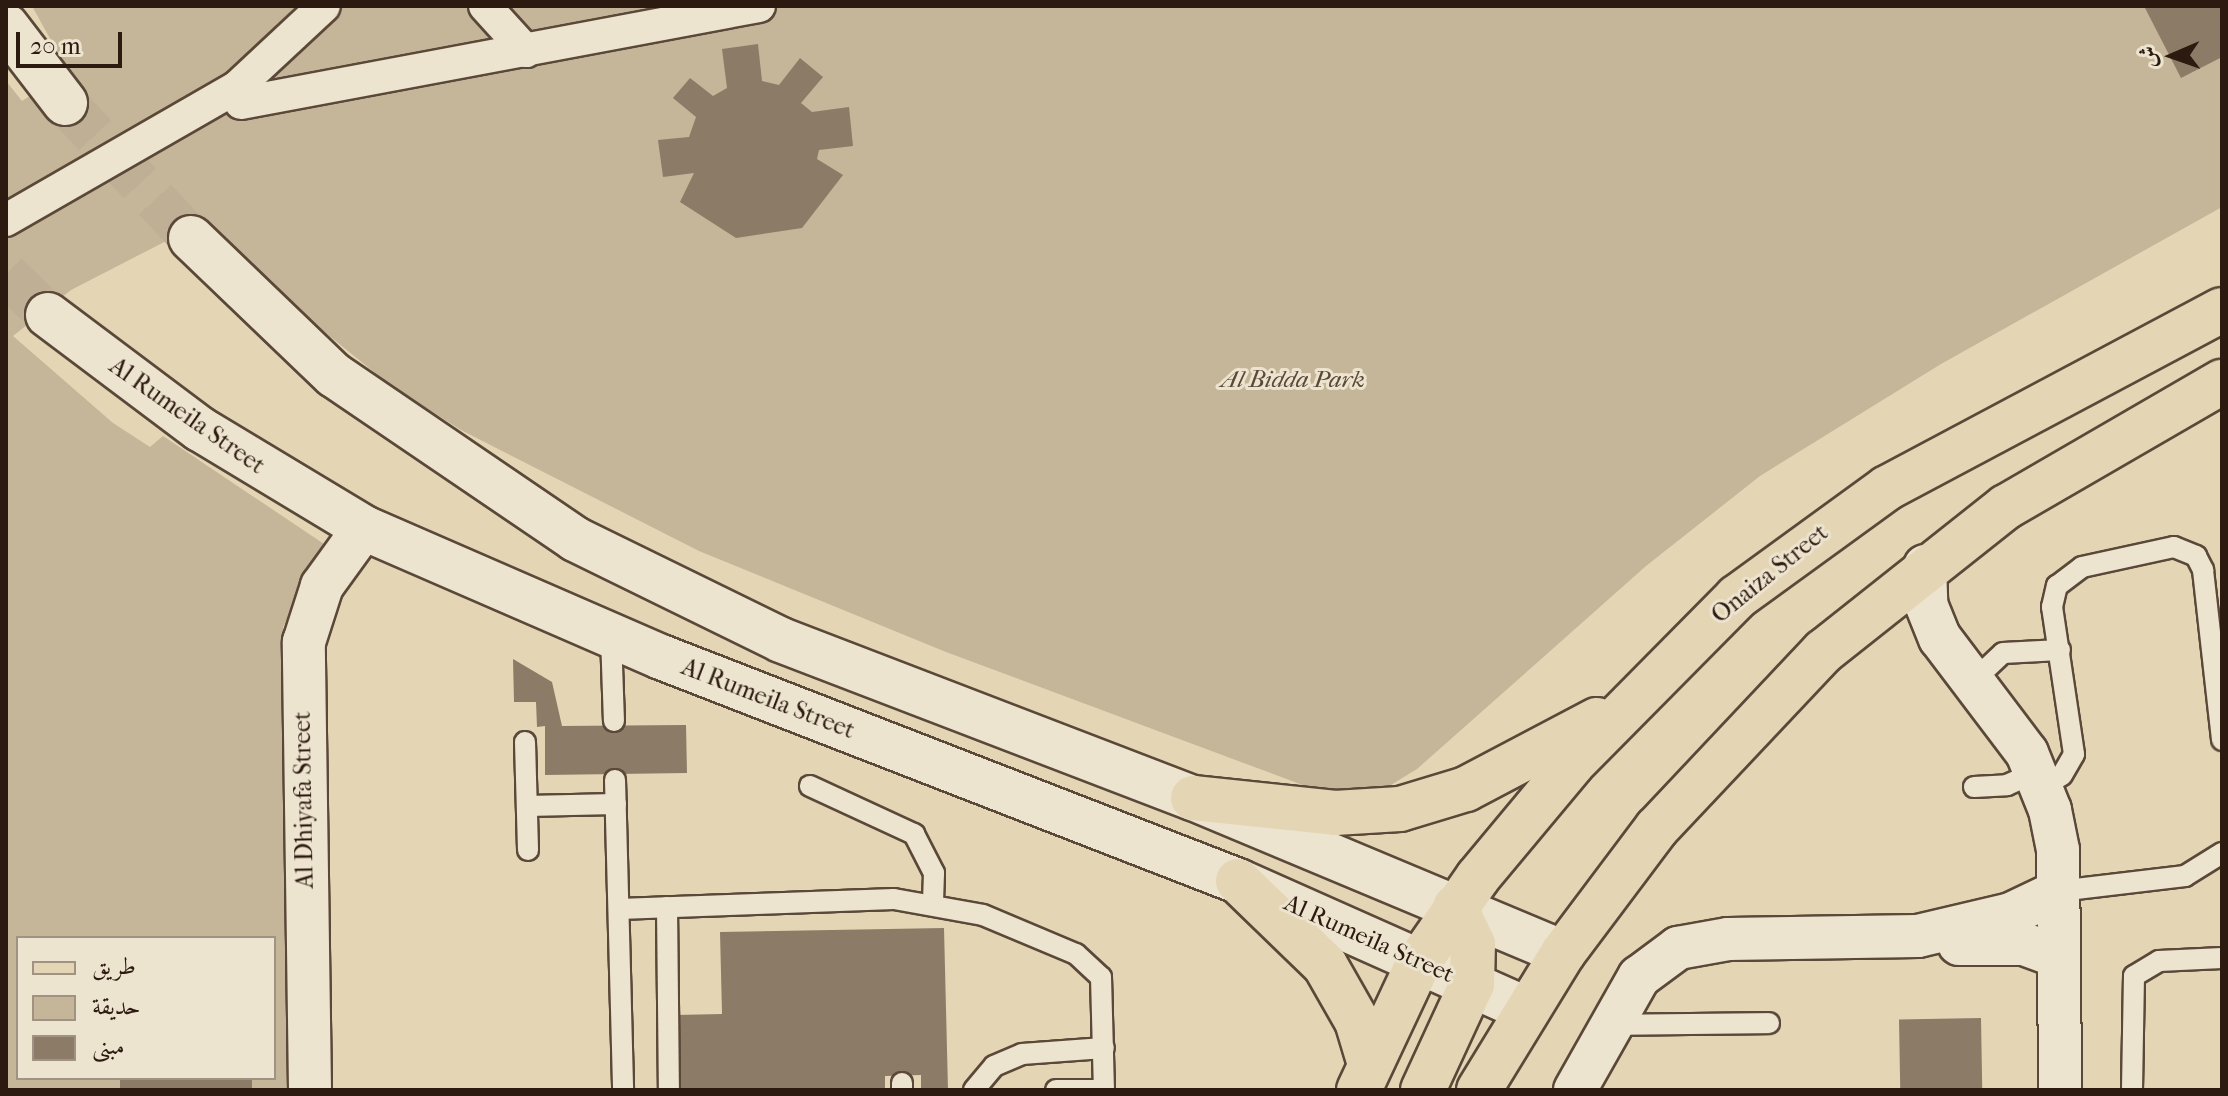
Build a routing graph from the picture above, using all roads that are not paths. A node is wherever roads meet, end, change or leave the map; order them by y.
1 (324, 6) edge
2 (485, 6) edge
3 (759, 6) edge
4 (717, 11) edge
5 (6, 26) edge
6 (526, 51) junction
7 (65, 103) tunnel mouth
8 (241, 103) dead end
9 (6, 220) edge
10 (191, 238) tunnel mouth
11 (2222, 310) edge
12 (48, 315) tunnel mouth
13 (2222, 382) edge
14 (364, 528) junction
15 (1925, 566) junction
16 (611, 636) junction
17 (2060, 650) junction
18 (1972, 682) junction
19 (1630, 702) junction
20 (614, 721) dead end
21 (2222, 740) edge
22 (525, 742) dead end
23 (615, 780) dead end
24 (2040, 780) junction
25 (810, 786) dead end
26 (1974, 787) dead end
27 (1193, 798) junction
28 (616, 804) junction
29 (527, 806) junction
30 (528, 850) dead end
31 (2222, 853) edge
32 (1238, 881) junction
33 (2059, 891) junction
34 (933, 902) junction
35 (667, 907) junction
36 (1455, 907) junction
37 (619, 909) junction
38 (1918, 936) junction
39 (1563, 953) junction
40 (2059, 957) junction
41 (2222, 958) edge
42 (1419, 962) junction
43 (1472, 984) junction
44 (1526, 1009) junction
45 (1769, 1023) dead end
46 (1611, 1025) junction
47 (1104, 1048) junction
48 (1364, 1076) edge
49 (310, 1090) edge
50 (623, 1090) edge
51 (669, 1090) edge
52 (974, 1090) edge
53 (1056, 1090) edge
54 (1423, 1090) edge
55 (1479, 1090) edge
56 (1575, 1090) edge
57 (2060, 1090) edge
58 (2132, 1090) edge

1 - 9 street
2 - 6 street
3 - 4 street
4 - 6 street
5 - 7 street
6 - 8 street
10 - 27 street
11 - 19 main road, Onaiza Street
12 - 14 street, Al Rumeila Street
13 - 15 main road
14 - 16 street, Al Rumeila Street
14 - 49 street, Al Dhiyafa Street
15 - 18 street
15 - 39 main road
16 - 20 lane
16 - 32 street, Al Rumeila Street
17 - 18 lane
17 - 21 lane
17 - 24 lane
18 - 24 street
19 - 27 main road
19 - 36 main road, Onaiza Street
22 - 29 lane
23 - 28 lane
24 - 26 lane
24 - 33 street
25 - 34 lane
27 - 36 street
28 - 29 lane
28 - 37 lane
29 - 30 lane
31 - 33 lane
32 - 42 street, Al Rumeila Street
32 - 48 main road
33 - 38 street
33 - 40 street
34 - 35 lane
34 - 47 lane
35 - 37 lane
35 - 51 lane
36 - 39 street
36 - 42 main road, Onaiza Street
36 - 43 main road
37 - 50 lane
38 - 40 street
38 - 46 street
39 - 44 main road
40 - 57 street
41 - 58 lane
42 - 43 street, Al Rumeila Street
42 - 48 main road, Onaiza Street
43 - 44 street, Al Rumeila Street
43 - 54 main road
44 - 55 main road
45 - 46 lane
46 - 56 street
47 - 52 lane
47 - 53 lane

